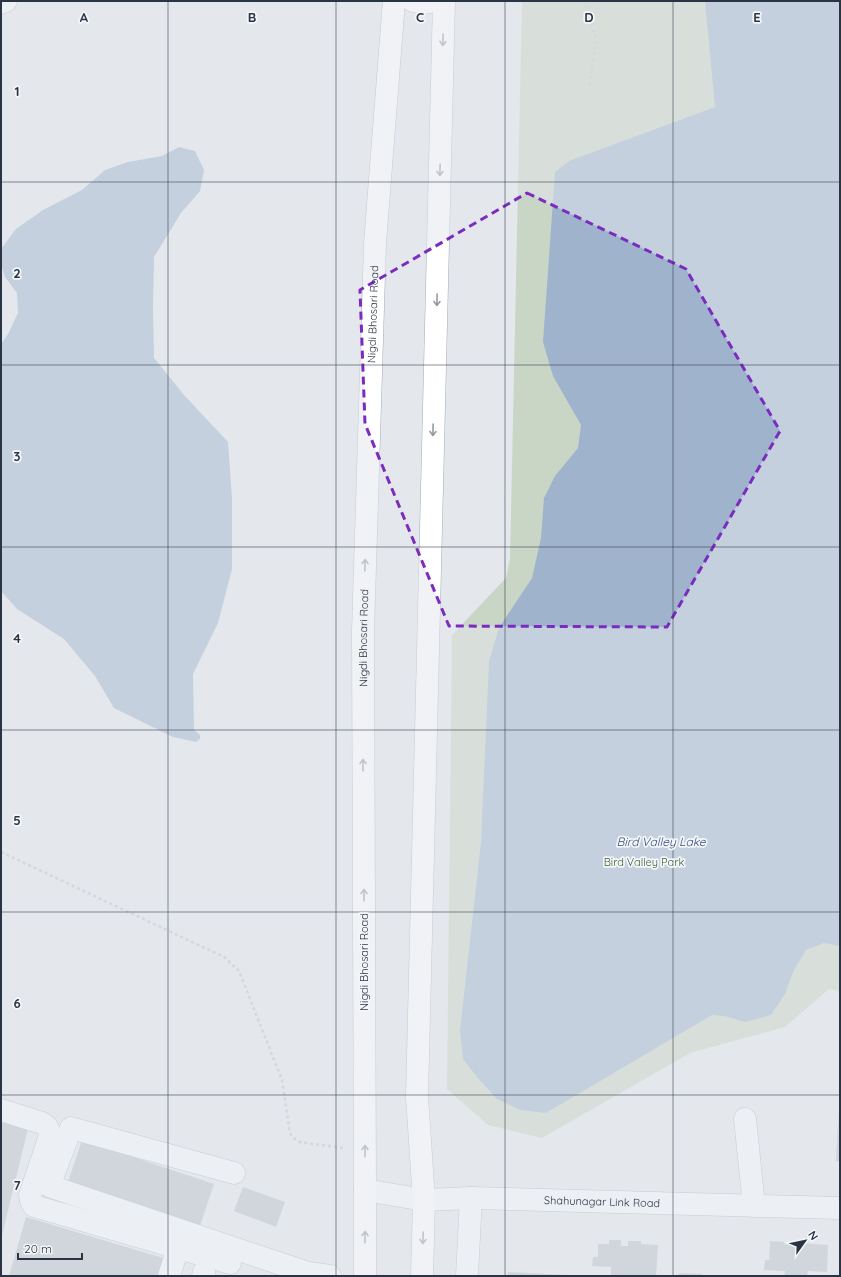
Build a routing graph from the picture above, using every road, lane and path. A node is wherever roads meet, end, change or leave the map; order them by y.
1 (6, 1) edge
2 (394, 1) edge
3 (413, 1) edge
4 (435, 1) edge
5 (444, 1) edge
6 (583, 1) edge
7 (1, 3) edge
8 (589, 89) dead end
9 (1, 852) edge
10 (1, 1110) edge
11 (745, 1119) dead end
12 (365, 1152) junction
13 (234, 1173) dead end
14 (365, 1190) junction
15 (471, 1198) junction
16 (424, 1200) junction
17 (754, 1206) junction
18 (840, 1208) edge
19 (178, 1247) junction
20 (169, 1276) edge
21 (276, 1276) edge
22 (330, 1276) edge
23 (364, 1276) edge
24 (422, 1276) edge
25 (467, 1276) edge

1 - 7 street
12 -> 2 main road, Nigdi Bhosari Road
3 - 4 main road
5 -> 16 main road
6 - 8 path
9 - 12 path
10 - 19 street
11 - 17 street
12 - 14 main road, Nigdi Bhosari Road
13 - 22 street
14 - 16 street, Shahunagar Link Road
23 -> 14 main road, Nigdi Bhosari Road
15 - 16 street, Shahunagar Link Road
15 - 17 street, Shahunagar Link Road
15 - 25 street
16 -> 24 main road
17 - 18 street, Shahunagar Link Road
19 - 20 street
19 - 21 street

